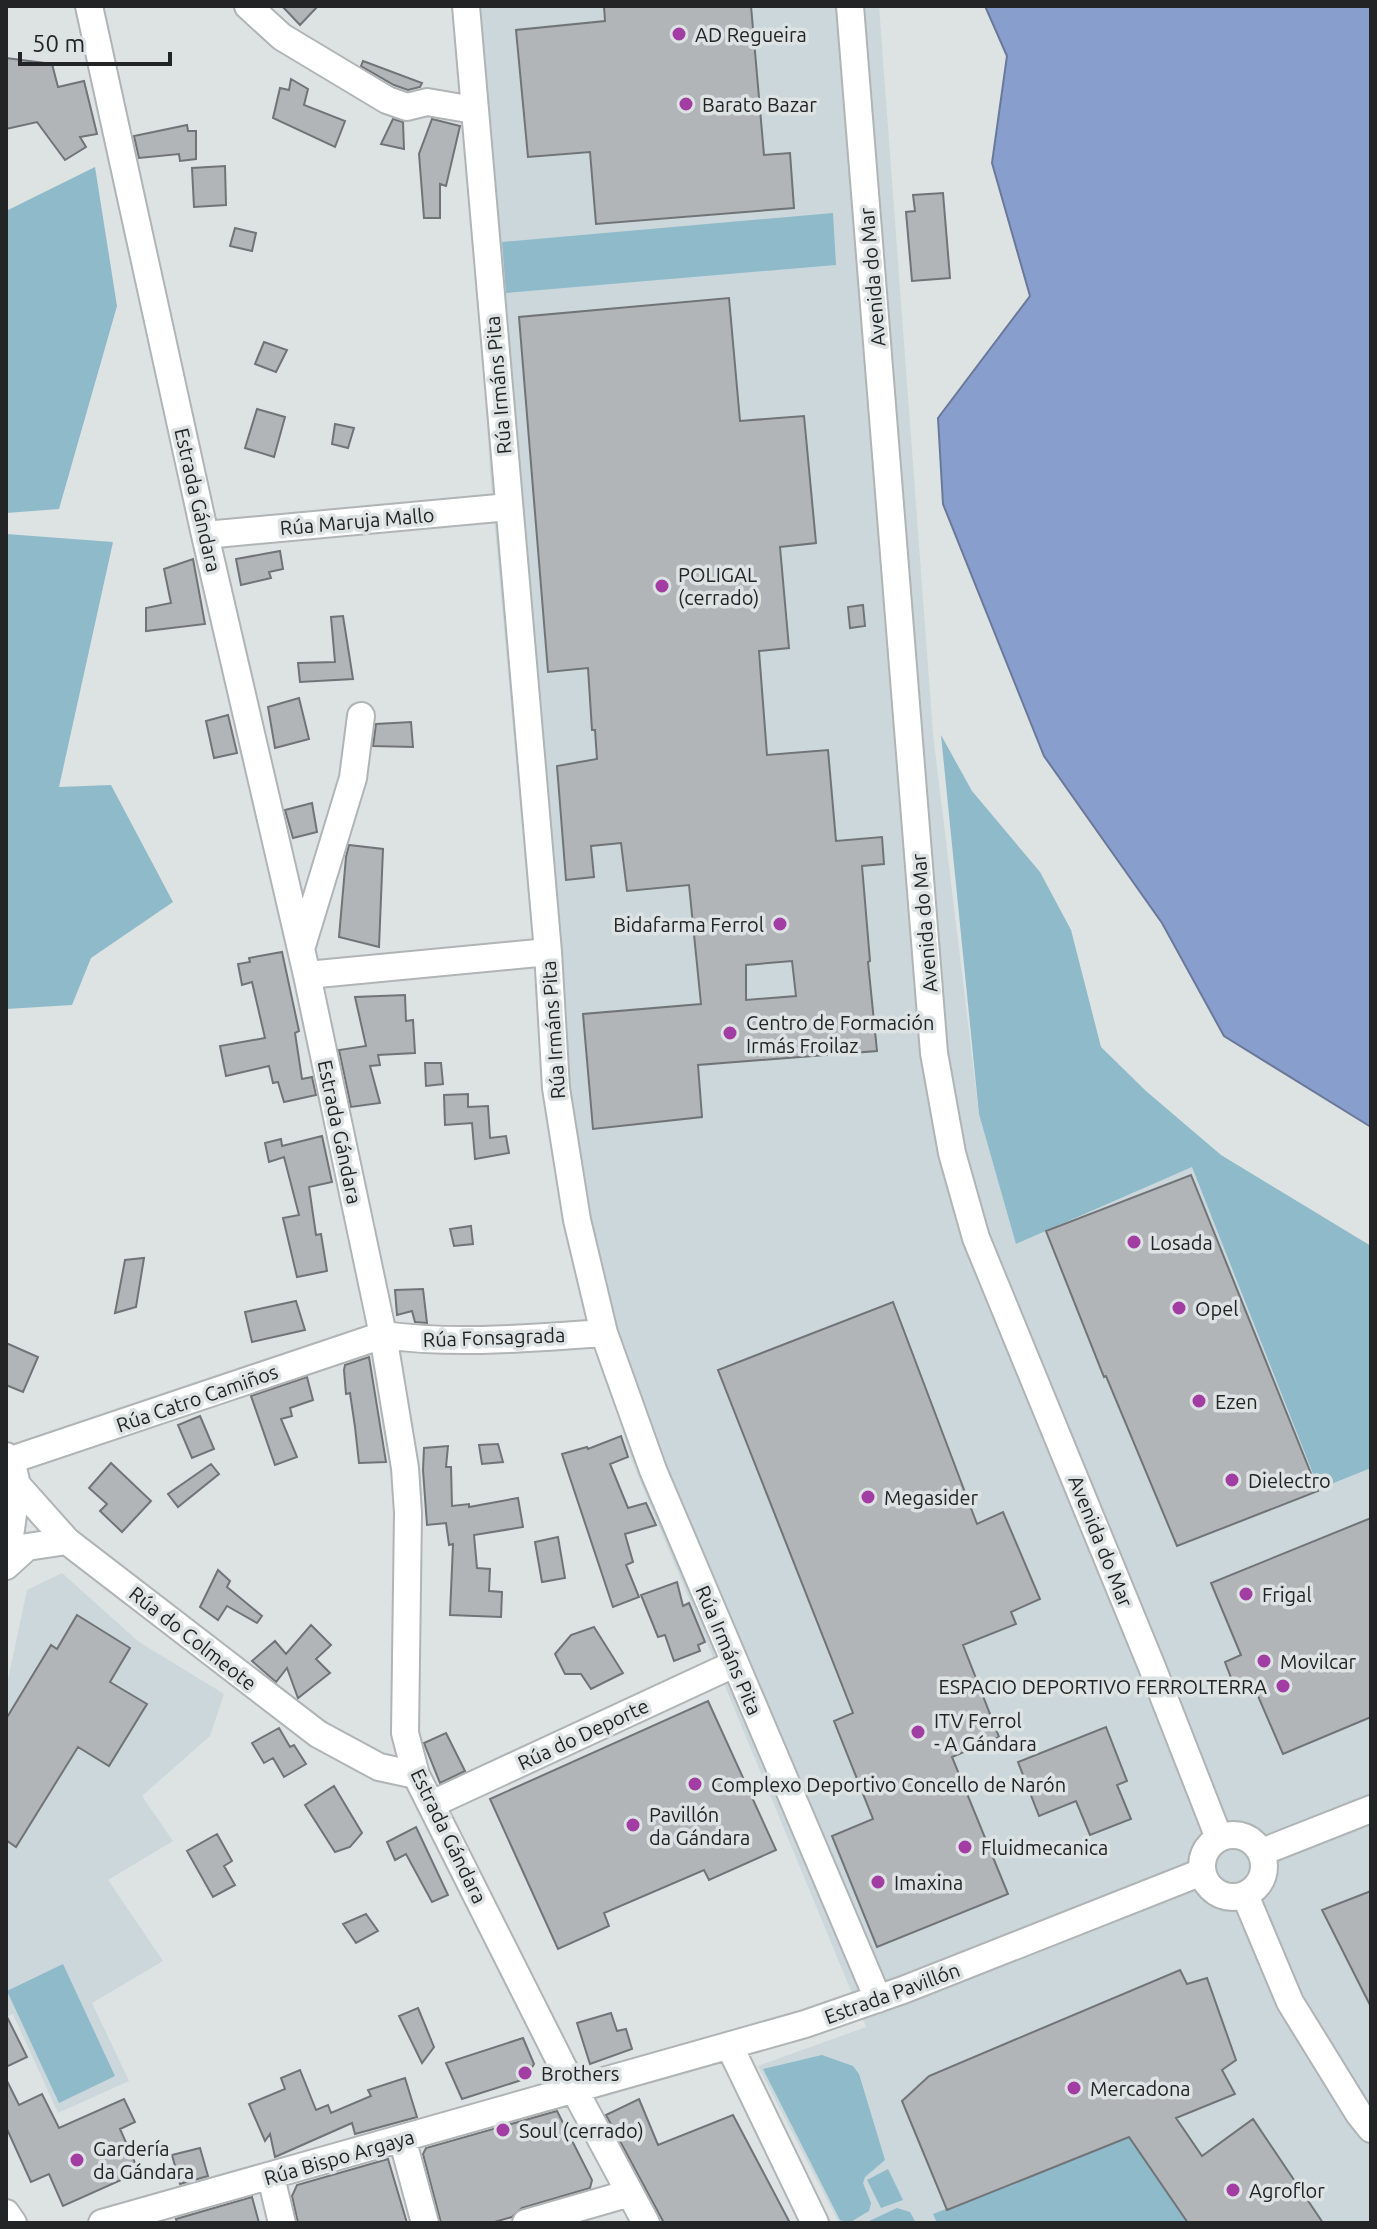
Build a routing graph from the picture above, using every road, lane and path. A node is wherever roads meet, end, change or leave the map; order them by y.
1 (89, 6) edge
2 (248, 6) edge
3 (466, 6) edge
4 (850, 6) edge
5 (474, 110) junction
6 (509, 507) junction
7 (205, 535) junction
8 (361, 716) dead end
9 (301, 949) junction
10 (548, 952) junction
11 (307, 975) junction
12 (604, 1333) junction
13 (383, 1335) junction
14 (11, 1467) edge
15 (67, 1541) junction
16 (6, 1566) edge
17 (734, 1664) junction
18 (416, 1775) junction
19 (432, 1804) junction
20 (1371, 1809) edge
21 (1219, 1838) junction
22 (1262, 1852) junction
23 (1202, 1872) junction
24 (1245, 1895) junction
25 (878, 1999) junction
26 (730, 2047) junction
27 (574, 2089) junction
28 (1371, 2129) edge
29 (402, 2138) junction
30 (271, 2177) junction
31 (630, 2193) junction
32 (6, 2213) edge
33 (13, 2223) edge
34 (102, 2223) edge
35 (282, 2223) edge
36 (425, 2223) edge
37 (526, 2223) edge
38 (646, 2223) edge
39 (815, 2223) edge

1 - 7 street, Estrada Gándara
2 - 5 street
3 - 5 street, Rúa Irmáns Pita
4 - 21 street, Avenida do Mar
5 - 6 street, Rúa Irmáns Pita
6 - 7 street, Rúa Maruja Mallo
6 - 10 street, Rúa Irmáns Pita
7 - 9 street, Estrada Gándara
8 - 9 street
9 - 11 street, Estrada Gándara
10 - 11 street
10 - 12 street, Rúa Irmáns Pita
11 - 13 street, Estrada Gándara
12 - 13 street, Rúa Fonsagrada
12 - 17 street, Rúa Irmáns Pita
13 - 14 street, Rúa Catro Camiños
13 - 18 street, Estrada Gándara
14 - 15 street, Rúa do Colmeote
14 - 16 street
15 - 16 street
15 - 18 street, Rúa do Colmeote
17 - 19 street, Rúa do Deporte
17 - 25 street, Rúa Irmáns Pita
18 - 19 street, Estrada Gándara
19 - 27 street, Estrada Gándara
20 - 22 street
21 - 22 street
21 - 23 street
22 - 24 street
23 - 24 street
23 - 25 street, Estrada Pavillón
24 - 28 street
25 - 26 street, Estrada Pavillón
26 - 27 street, Estrada Pavillón
26 - 39 street
27 - 29 street, Rúa Bispo Argaya
27 - 31 street, Estrada Gándara
29 - 30 street, Rúa Bispo Argaya
29 - 36 street
30 - 34 street, Rúa Bispo Argaya
30 - 35 street
31 - 37 street
31 - 38 street, Estrada Gándara
32 - 33 street

